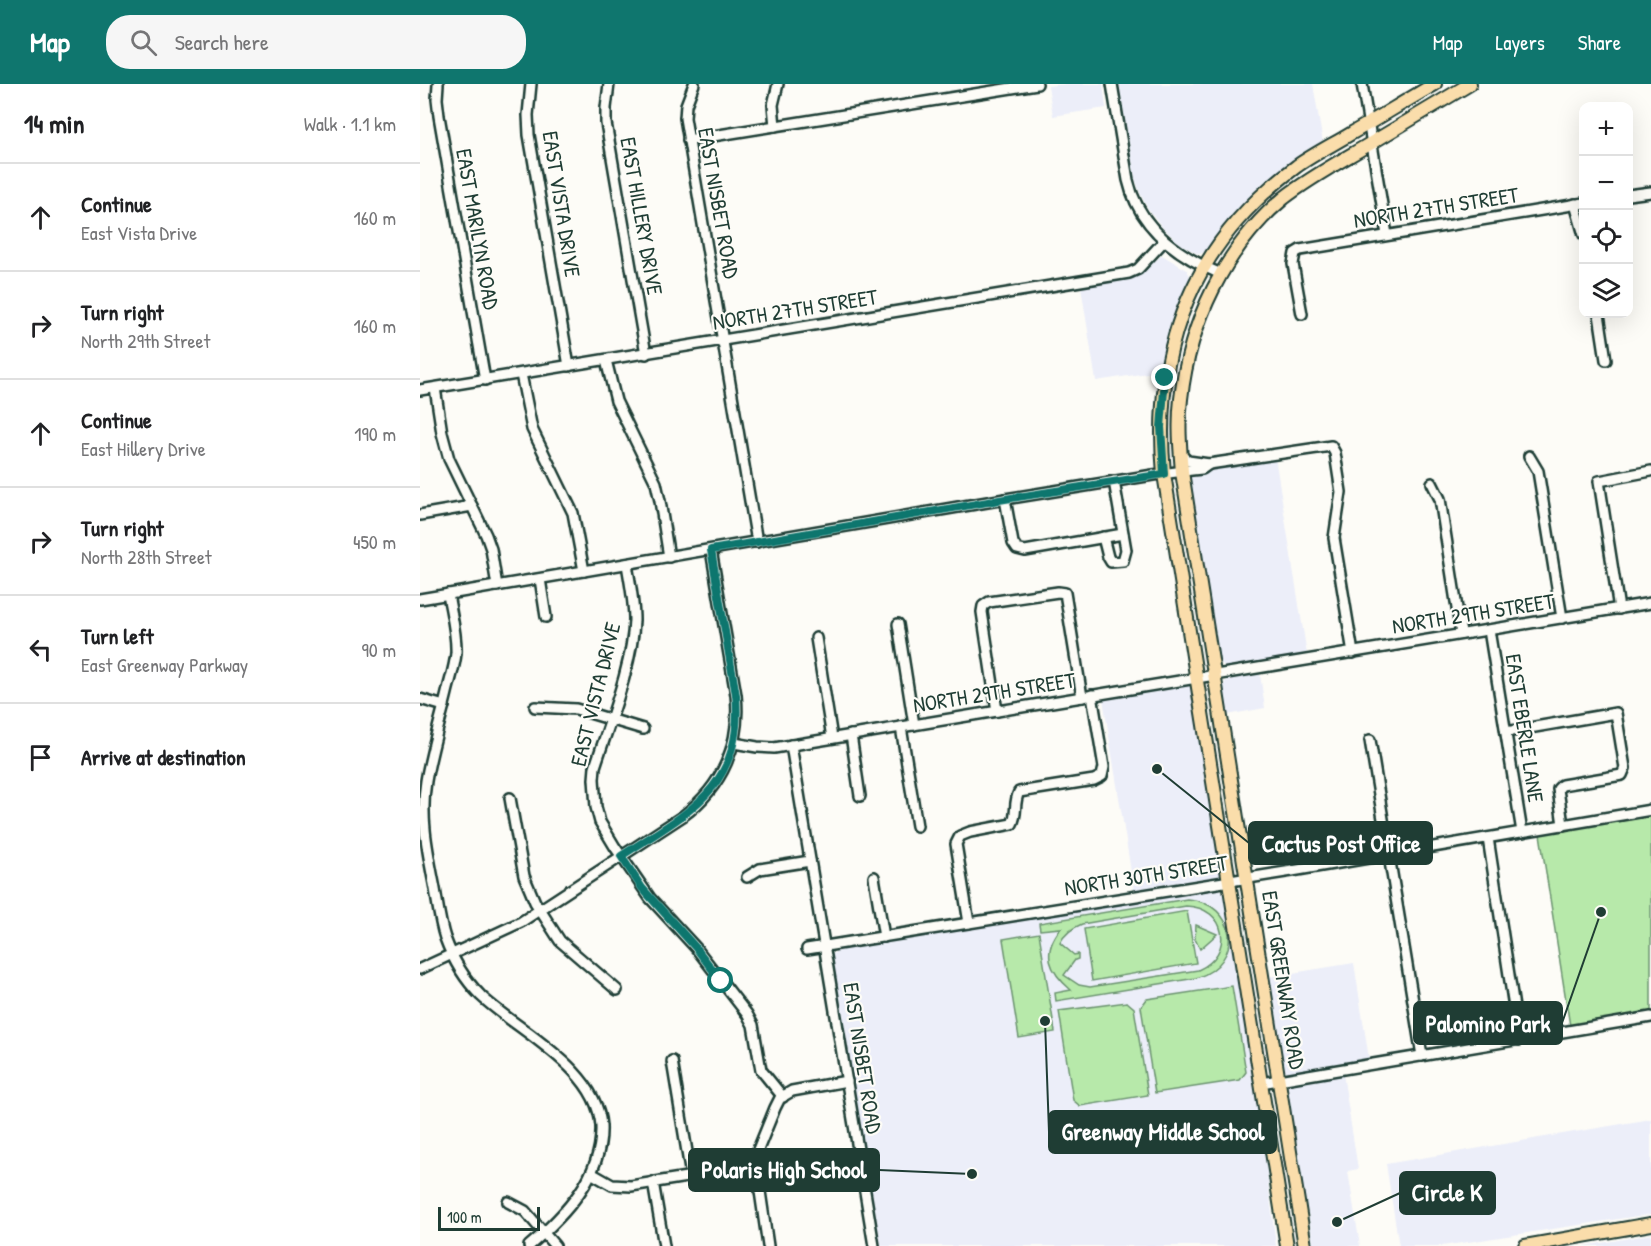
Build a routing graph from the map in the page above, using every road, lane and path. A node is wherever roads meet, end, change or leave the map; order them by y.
1 (438, 84) edge
2 (531, 84) edge
3 (609, 84) edge
4 (693, 84) edge
5 (778, 84) edge
6 (1037, 84) edge
7 (1112, 84) edge
8 (1362, 84) edge
9 (1435, 84) edge
10 (1470, 84) edge
11 (1369, 123) junction
12 (775, 126) junction
13 (688, 140) junction
14 (1372, 143) junction
15 (1276, 184) junction
16 (1651, 192) edge
17 (1633, 194) edge
18 (1285, 197) junction
19 (1579, 203) edge
20 (1387, 235) junction
21 (1164, 241) junction
22 (1204, 267) junction
23 (1221, 274) junction
24 (1302, 314) dead end
25 (1600, 318) edge
26 (723, 341) junction
27 (646, 354) junction
28 (606, 360) junction
29 (1606, 360) dead end
30 (1167, 364) junction
31 (569, 366) junction
32 (1186, 367) junction
33 (520, 374) junction
34 (485, 380) junction
35 (435, 388) junction
36 (420, 390) edge
37 (1181, 454) junction
38 (1530, 456) dead end
39 (1209, 464) junction
40 (1651, 471) edge
41 (1182, 472) junction
42 (1164, 474) junction
43 (1114, 481) junction
44 (1432, 483) dead end
45 (1005, 499) junction
46 (472, 506) junction
47 (420, 515) edge
48 (1123, 534) junction
49 (1103, 537) junction
50 (757, 542) junction
51 (1176, 547) junction
52 (1194, 547) junction
53 (711, 550) junction
54 (669, 557) junction
55 (627, 564) junction
56 (584, 571) junction
57 (540, 579) junction
58 (497, 586) junction
59 (448, 594) junction
60 (420, 599) edge
61 (1651, 603) edge
62 (1619, 609) junction
63 (546, 617) dead end
64 (1562, 618) junction
65 (898, 624) dead end
66 (1489, 630) junction
67 (1461, 634) junction
68 (816, 638) dead end
69 (1353, 653) junction
70 (1215, 675) junction
71 (1197, 678) junction
72 (1087, 696) junction
73 (420, 699) edge
74 (444, 706) junction
75 (535, 707) dead end
76 (997, 711) junction
77 (610, 719) junction
78 (914, 724) junction
79 (901, 727) junction
80 (643, 729) dead end
81 (1506, 732) junction
82 (851, 735) junction
83 (832, 738) junction
84 (1370, 740) dead end
85 (734, 743) junction
86 (791, 745) junction
87 (422, 790) edge
88 (860, 796) dead end
89 (510, 798) dead end
90 (1651, 810) edge
91 (1563, 825) junction
92 (917, 826) dead end
93 (1522, 832) junction
94 (1488, 838) junction
95 (1389, 855) junction
96 (621, 856) junction
97 (810, 861) junction
98 (747, 877) dead end
99 (874, 878) dead end
100 (1247, 878) junction
101 (1230, 881) junction
102 (540, 910) junction
103 (969, 923) junction
104 (884, 937) junction
105 (825, 946) junction
106 (807, 949) dead end
107 (452, 955) junction
108 (420, 969) edge
109 (617, 990) dead end
110 (1651, 1017) edge
111 (1520, 1040) junction
112 (1422, 1056) junction
113 (672, 1061) dead end
114 (1279, 1080) junction
115 (847, 1081) junction
116 (1261, 1083) junction
117 (783, 1096) junction
118 (755, 1166) junction
119 (1293, 1170) junction
120 (591, 1173) junction
121 (1275, 1173) junction
122 (691, 1176) junction
123 (653, 1182) junction
124 (508, 1202) dead end
125 (1651, 1224) edge
126 (544, 1233) junction
127 (529, 1246) edge
128 (555, 1246) edge
129 (664, 1246) edge
130 (768, 1246) edge
131 (874, 1246) edge
132 (1287, 1246) edge
133 (1305, 1246) edge
134 (1526, 1246) edge

1 - 34 street, EAST MARILYN ROAD
2 - 31 street, EAST VISTA DRIVE
3 - 27 street, EAST HILLERY DRIVE
4 - 13 street, EAST NISBET ROAD
5 - 12 street
6 - 12 street
7 - 21 street
8 - 11 street
9 - 11 main road, EAST GREENWAY ROAD
10 - 14 main road, EAST GREENWAY ROAD
11 - 14 street
11 - 15 main road, EAST GREENWAY ROAD
12 - 13 street
13 - 26 street, EAST NISBET ROAD
14 - 18 main road, EAST GREENWAY ROAD
14 - 20 street
15 - 18 main road
15 - 22 main road, EAST GREENWAY ROAD
16 - 17 street
18 - 23 main road, EAST GREENWAY ROAD
19 - 20 street, NORTH 27TH STREET
20 - 24 street, NORTH 27TH STREET
21 - 22 street
21 - 26 street, NORTH 27TH STREET
22 - 23 street
22 - 30 main road, EAST GREENWAY ROAD
23 - 32 main road, EAST GREENWAY ROAD
25 - 29 street
26 - 27 street, NORTH 27TH STREET
26 - 50 street, EAST NISBET ROAD
27 - 28 street, NORTH 27TH STREET
28 - 31 street, NORTH 27TH STREET
28 - 54 street
30 - 32 main road
30 - 42 main road, EAST GREENWAY ROAD
31 - 33 street, NORTH 27TH STREET
32 - 37 main road, EAST GREENWAY ROAD
33 - 34 street, NORTH 27TH STREET
33 - 56 street
34 - 35 street, NORTH 27TH STREET
35 - 36 street, NORTH 27TH STREET
35 - 46 street
37 - 39 street
37 - 41 main road, EAST GREENWAY ROAD
38 - 64 street
39 - 41 street
39 - 69 street
40 - 62 street
41 - 42 street
41 - 52 main road, EAST GREENWAY ROAD
42 - 43 street
42 - 51 main road, EAST GREENWAY ROAD
43 - 45 street
43 - 48 street
44 - 67 street
45 - 49 street
45 - 50 street
46 - 47 street
46 - 58 street
48 - 49 street
48 - 49 street
50 - 53 street
51 - 52 main road
51 - 71 main road, EAST GREENWAY ROAD
52 - 70 main road, EAST GREENWAY ROAD
53 - 54 street
53 - 85 street
54 - 55 street
55 - 56 street
55 - 77 street, EAST VISTA DRIVE
56 - 57 street
57 - 58 street
57 - 63 street
58 - 59 street
59 - 60 street
59 - 74 street
61 - 62 street, NORTH 29TH STREET
62 - 64 street, NORTH 29TH STREET
64 - 66 street, NORTH 29TH STREET
65 - 78 street
66 - 67 street, NORTH 29TH STREET
66 - 81 street, EAST EBERLE LANE
67 - 69 street, NORTH 29TH STREET
68 - 83 street
69 - 70 street, NORTH 29TH STREET
70 - 71 street, NORTH 29TH STREET
70 - 100 main road, EAST GREENWAY ROAD
71 - 72 street, NORTH 29TH STREET
71 - 101 main road, EAST GREENWAY ROAD
72 - 76 street, NORTH 29TH STREET
72 - 76 street
72 - 103 street
73 - 74 street
74 - 87 street
75 - 77 street
76 - 78 street, NORTH 29TH STREET
77 - 80 street
77 - 96 street, EAST VISTA DRIVE
78 - 79 street, NORTH 29TH STREET
79 - 82 street, NORTH 29TH STREET
79 - 92 street
81 - 91 street
81 - 93 street, EAST EBERLE LANE
82 - 83 street, NORTH 29TH STREET
82 - 88 street
83 - 86 street, NORTH 29TH STREET
84 - 95 street
85 - 86 street, NORTH 29TH STREET
85 - 96 street
86 - 97 street, EAST NISBET ROAD
87 - 107 street
89 - 102 street
90 - 91 street, NORTH 30TH STREET
91 - 93 street, NORTH 30TH STREET
93 - 94 street, NORTH 30TH STREET
94 - 95 street, NORTH 30TH STREET
94 - 111 street
95 - 100 street, NORTH 30TH STREET
95 - 112 street
96 - 102 street
96 - 117 street, EAST VISTA DRIVE
97 - 98 street
97 - 105 street, EAST NISBET ROAD
99 - 104 street
100 - 101 street, NORTH 30TH STREET
100 - 114 main road, EAST GREENWAY ROAD
101 - 103 street, NORTH 30TH STREET
101 - 116 main road, EAST GREENWAY ROAD
102 - 107 street
102 - 109 street
103 - 104 street, NORTH 30TH STREET
104 - 105 street, NORTH 30TH STREET
105 - 106 street
105 - 115 street, EAST NISBET ROAD
107 - 108 street
107 - 120 street
110 - 111 street
111 - 112 street
112 - 114 street
113 - 122 street
114 - 116 street
114 - 119 main road, EAST GREENWAY ROAD
115 - 117 street
115 - 131 street, EAST NISBET ROAD
116 - 121 main road, EAST GREENWAY ROAD
117 - 118 street
118 - 122 street
118 - 130 street
119 - 121 main road
119 - 133 main road, EAST GREENWAY ROAD
120 - 123 street
120 - 126 street
121 - 132 main road, EAST GREENWAY ROAD
122 - 123 street
123 - 129 street
124 - 126 street
125 - 134 main road
126 - 127 street
126 - 128 street

